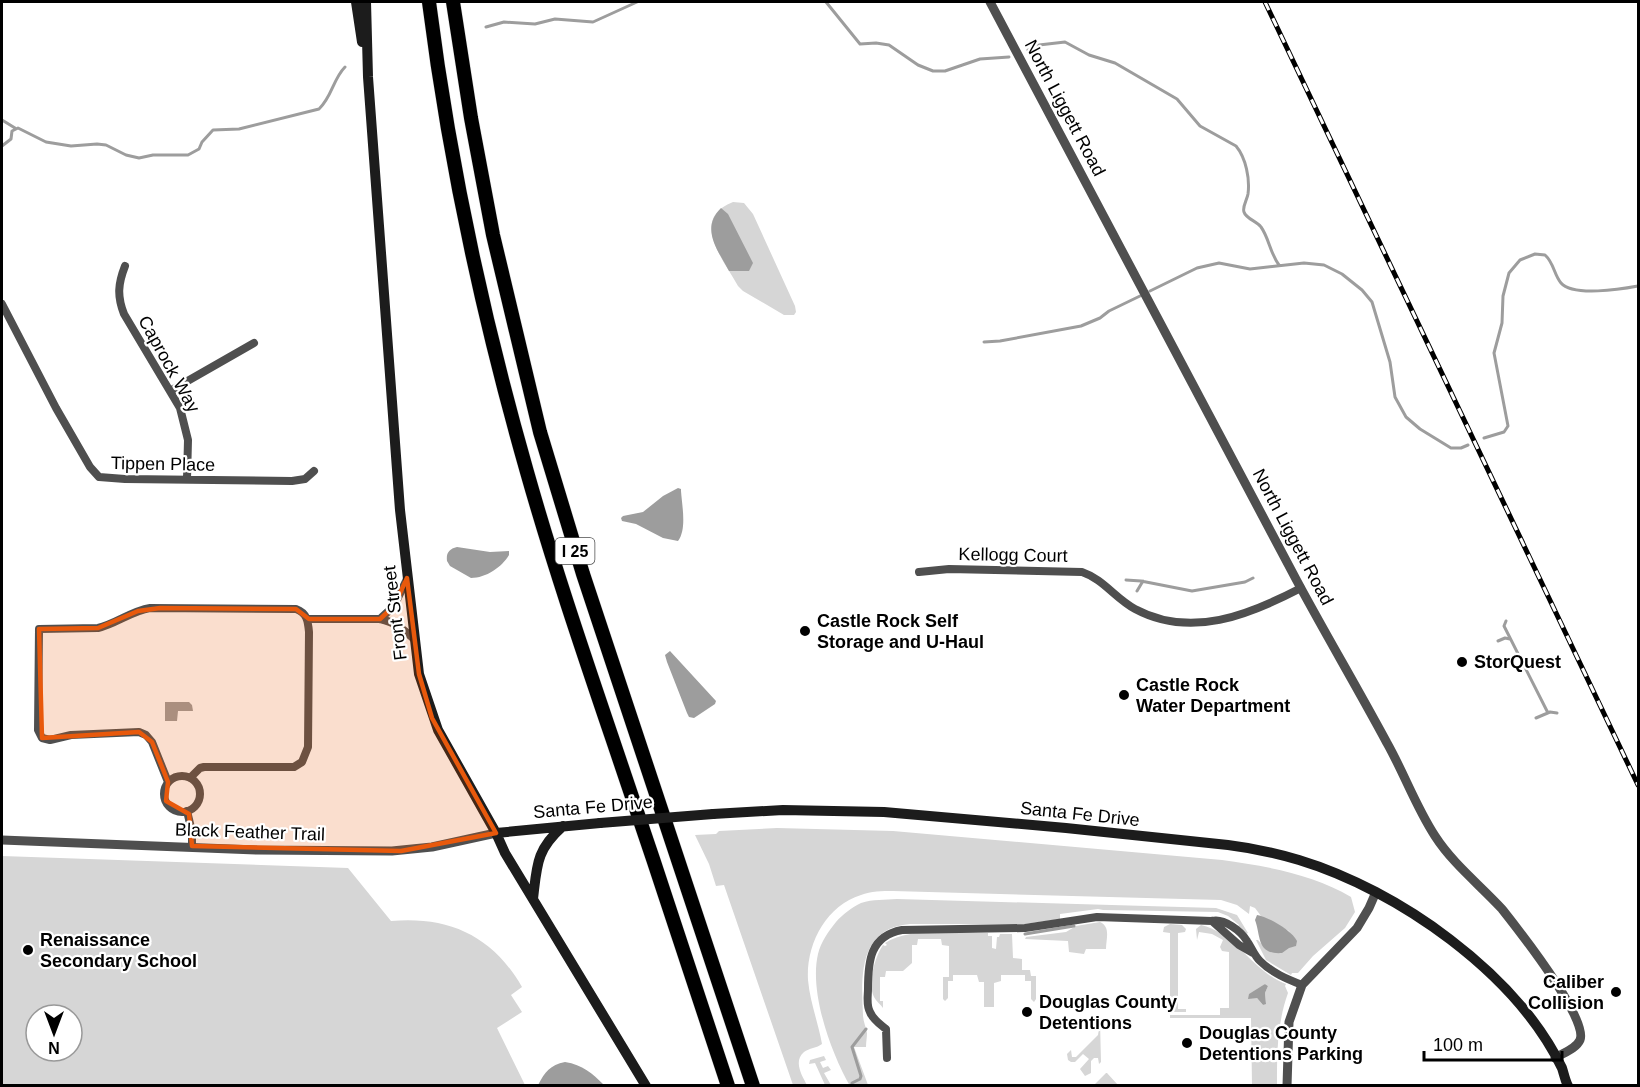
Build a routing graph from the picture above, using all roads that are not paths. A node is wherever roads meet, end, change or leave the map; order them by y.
1 (356, 2) edge
2 (366, 2) edge
3 (429, 2) edge
4 (453, 2) edge
5 (990, 2) edge
6 (368, 77) junction
7 (126, 266) dead end
8 (2, 304) edge
9 (254, 343) dead end
10 (170, 391) junction
11 (314, 471) dead end
12 (187, 479) junction
13 (919, 572) dead end
14 (407, 578) junction
15 (1301, 588) junction
16 (308, 619) junction
17 (380, 619) junction
18 (414, 639) junction
19 (190, 778) junction
20 (168, 782) junction
21 (187, 811) junction
22 (563, 826) junction
23 (496, 833) junction
24 (2, 840) edge
25 (192, 846) junction
26 (1376, 892) junction
27 (533, 900) junction
28 (1302, 985) junction
29 (1555, 1058) junction
30 (887, 1059) dead end
31 (646, 1086) edge
32 (728, 1086) edge
33 (753, 1086) edge
34 (1287, 1086) edge
35 (1568, 1086) edge

1 - 6 main road, Front Street
2 - 6 main road, Front Street
3 - 32 highway, I 25
4 - 33 highway, I 25
5 - 15 street, North Liggett Road
6 - 14 main road, Front Street
7 - 10 street, Caprock Way
8 - 12 street, Tippen Place
9 - 10 street
10 - 12 street, Caprock Way
11 - 12 street, Tippen Place
13 - 15 street, Kellogg Court
14 - 17 street
14 - 18 main road, Front Street
15 - 29 street, North Liggett Road
16 - 17 street
16 - 19 street
16 - 20 street
17 - 18 street
18 - 23 main road, Front Street
19 - 20 street
19 - 21 street
20 - 21 street
21 - 25 street
22 - 23 main road, Santa Fe Drive
22 - 26 main road, Santa Fe Drive, bridge
22 - 27 main road
23 - 25 street, Black Feather Trail
23 - 27 main road, Front Street
24 - 25 street, Black Feather Trail
26 - 28 street
26 - 29 main road, Santa Fe Drive
27 - 31 main road, Front Street
28 - 30 street
28 - 34 street
29 - 35 main road, Santa Fe Drive

